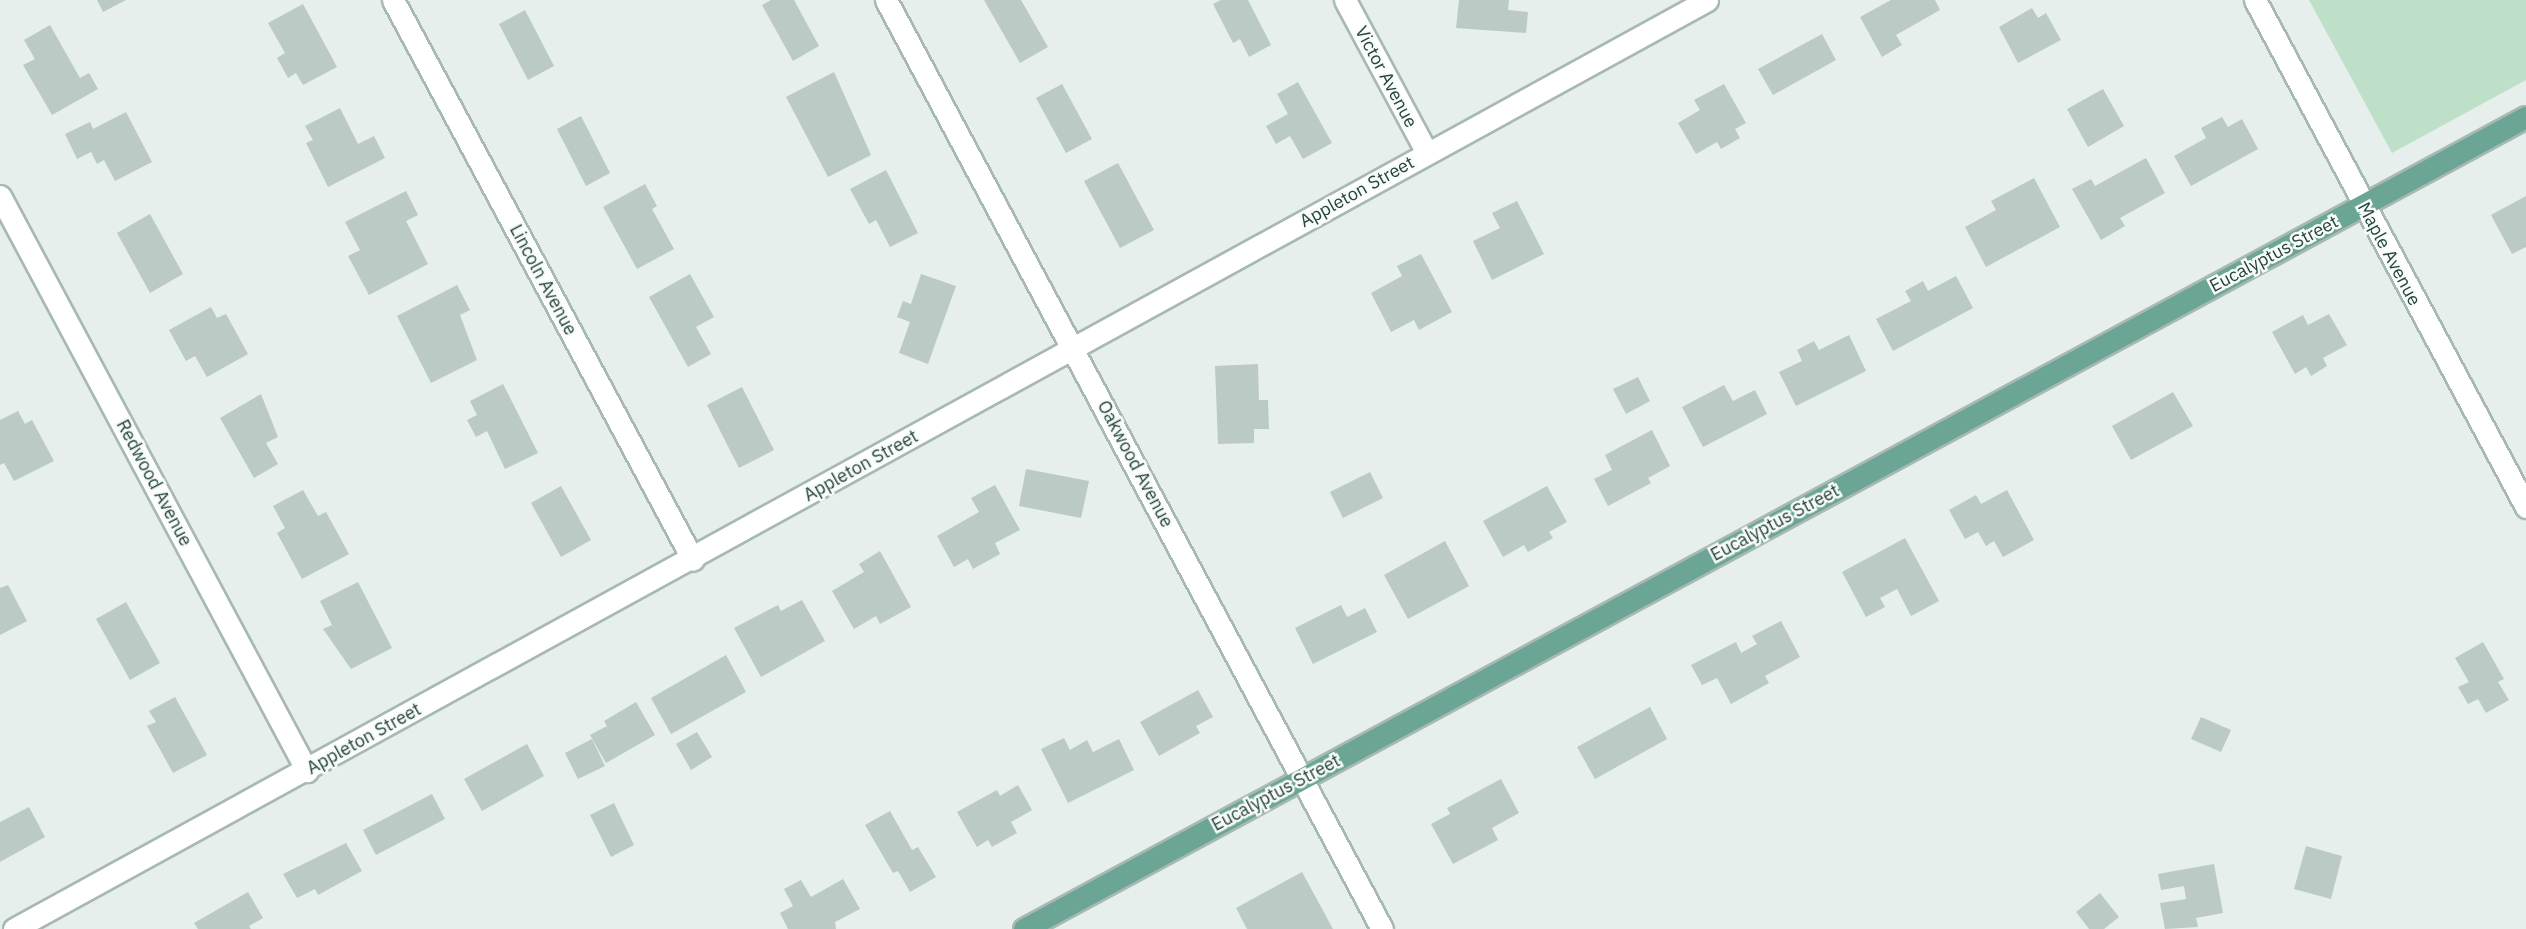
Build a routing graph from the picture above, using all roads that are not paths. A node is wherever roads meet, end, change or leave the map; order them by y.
1 (393, 0) edge
2 (886, 0) edge
3 (1345, 0) edge
4 (1707, 0) edge
5 (2255, 0) edge
6 (2526, 117) edge
7 (1427, 153) junction
8 (0, 196) edge
9 (2362, 206) junction
10 (1074, 348) junction
11 (2526, 507) edge
12 (693, 560) junction
13 (307, 771) junction
14 (1300, 779) junction
15 (14, 929) edge
16 (1024, 929) edge
17 (1382, 929) edge

1 - 12 street, Lincoln Avenue
2 - 10 street, Oakwood Avenue
3 - 7 street, Victor Avenue
4 - 7 street, Appleton Street
5 - 9 street, Maple Avenue
6 - 9 main road, Eucalyptus Street
7 - 10 street, Appleton Street
8 - 13 street, Redwood Avenue
9 - 11 street, Maple Avenue
9 - 14 main road, Eucalyptus Street
10 - 12 street, Appleton Street
10 - 14 street, Oakwood Avenue
12 - 13 street, Appleton Street
13 - 15 street, Appleton Street
14 - 16 main road, Eucalyptus Street
14 - 17 street, Oakwood Avenue

